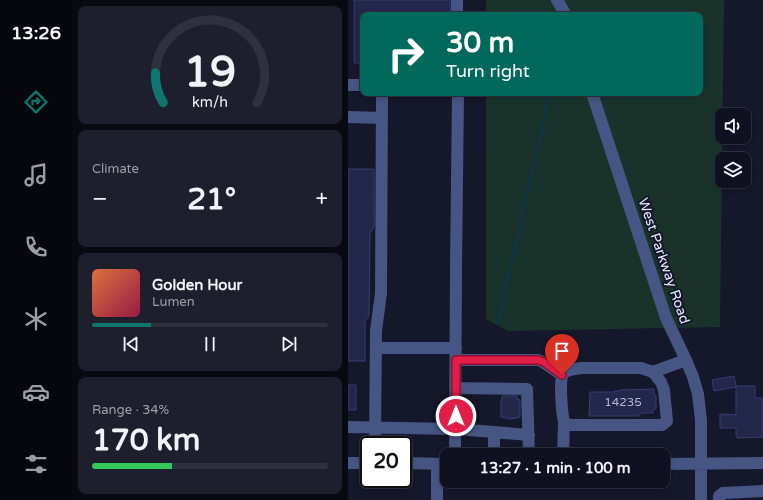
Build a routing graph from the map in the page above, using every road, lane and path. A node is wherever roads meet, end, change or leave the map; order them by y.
1 (457, 0) edge
2 (557, 0) edge
3 (457, 12) edge
4 (564, 12) edge
5 (348, 84) edge
6 (360, 85) edge
7 (382, 96) edge
8 (458, 96) edge
9 (593, 96) edge
10 (348, 117) edge
11 (382, 118) junction
12 (376, 348) junction
13 (456, 354) junction
14 (686, 360) junction
15 (654, 372) junction
16 (562, 375) junction
17 (456, 388) junction
18 (564, 422) junction
19 (375, 427) junction
20 (348, 428) edge
21 (455, 429) junction
22 (494, 432) junction
23 (529, 435) junction
24 (375, 436) edge
25 (455, 448) edge
26 (494, 448) edge
27 (529, 448) edge
28 (563, 448) edge
29 (348, 463) edge
30 (360, 463) edge
31 (763, 463) edge
32 (412, 464) edge
33 (440, 464) edge
34 (670, 464) edge
35 (701, 464) junction
36 (440, 478) edge
37 (763, 491) edge
38 (437, 500) edge
39 (701, 500) edge
40 (719, 500) edge

1 - 3 street
2 - 4 street
5 - 6 street
7 - 11 street
8 - 13 street
9 - 14 street, West Parkway Road
10 - 11 street
11 - 12 street
12 - 13 street
12 - 19 street
13 - 16 street
13 - 17 street
14 - 15 street
14 - 35 street, West Parkway Road
15 - 16 street
15 - 18 street
16 - 18 street
17 - 21 street
17 - 23 street
18 - 28 street
19 - 20 street
19 - 21 street
19 - 24 street
21 - 22 street
21 - 25 street
22 - 23 street
22 - 26 street
23 - 27 street
29 - 30 street
31 - 35 street
32 - 33 street
34 - 35 street
35 - 39 street, West Parkway Road
36 - 38 street
37 - 40 street

